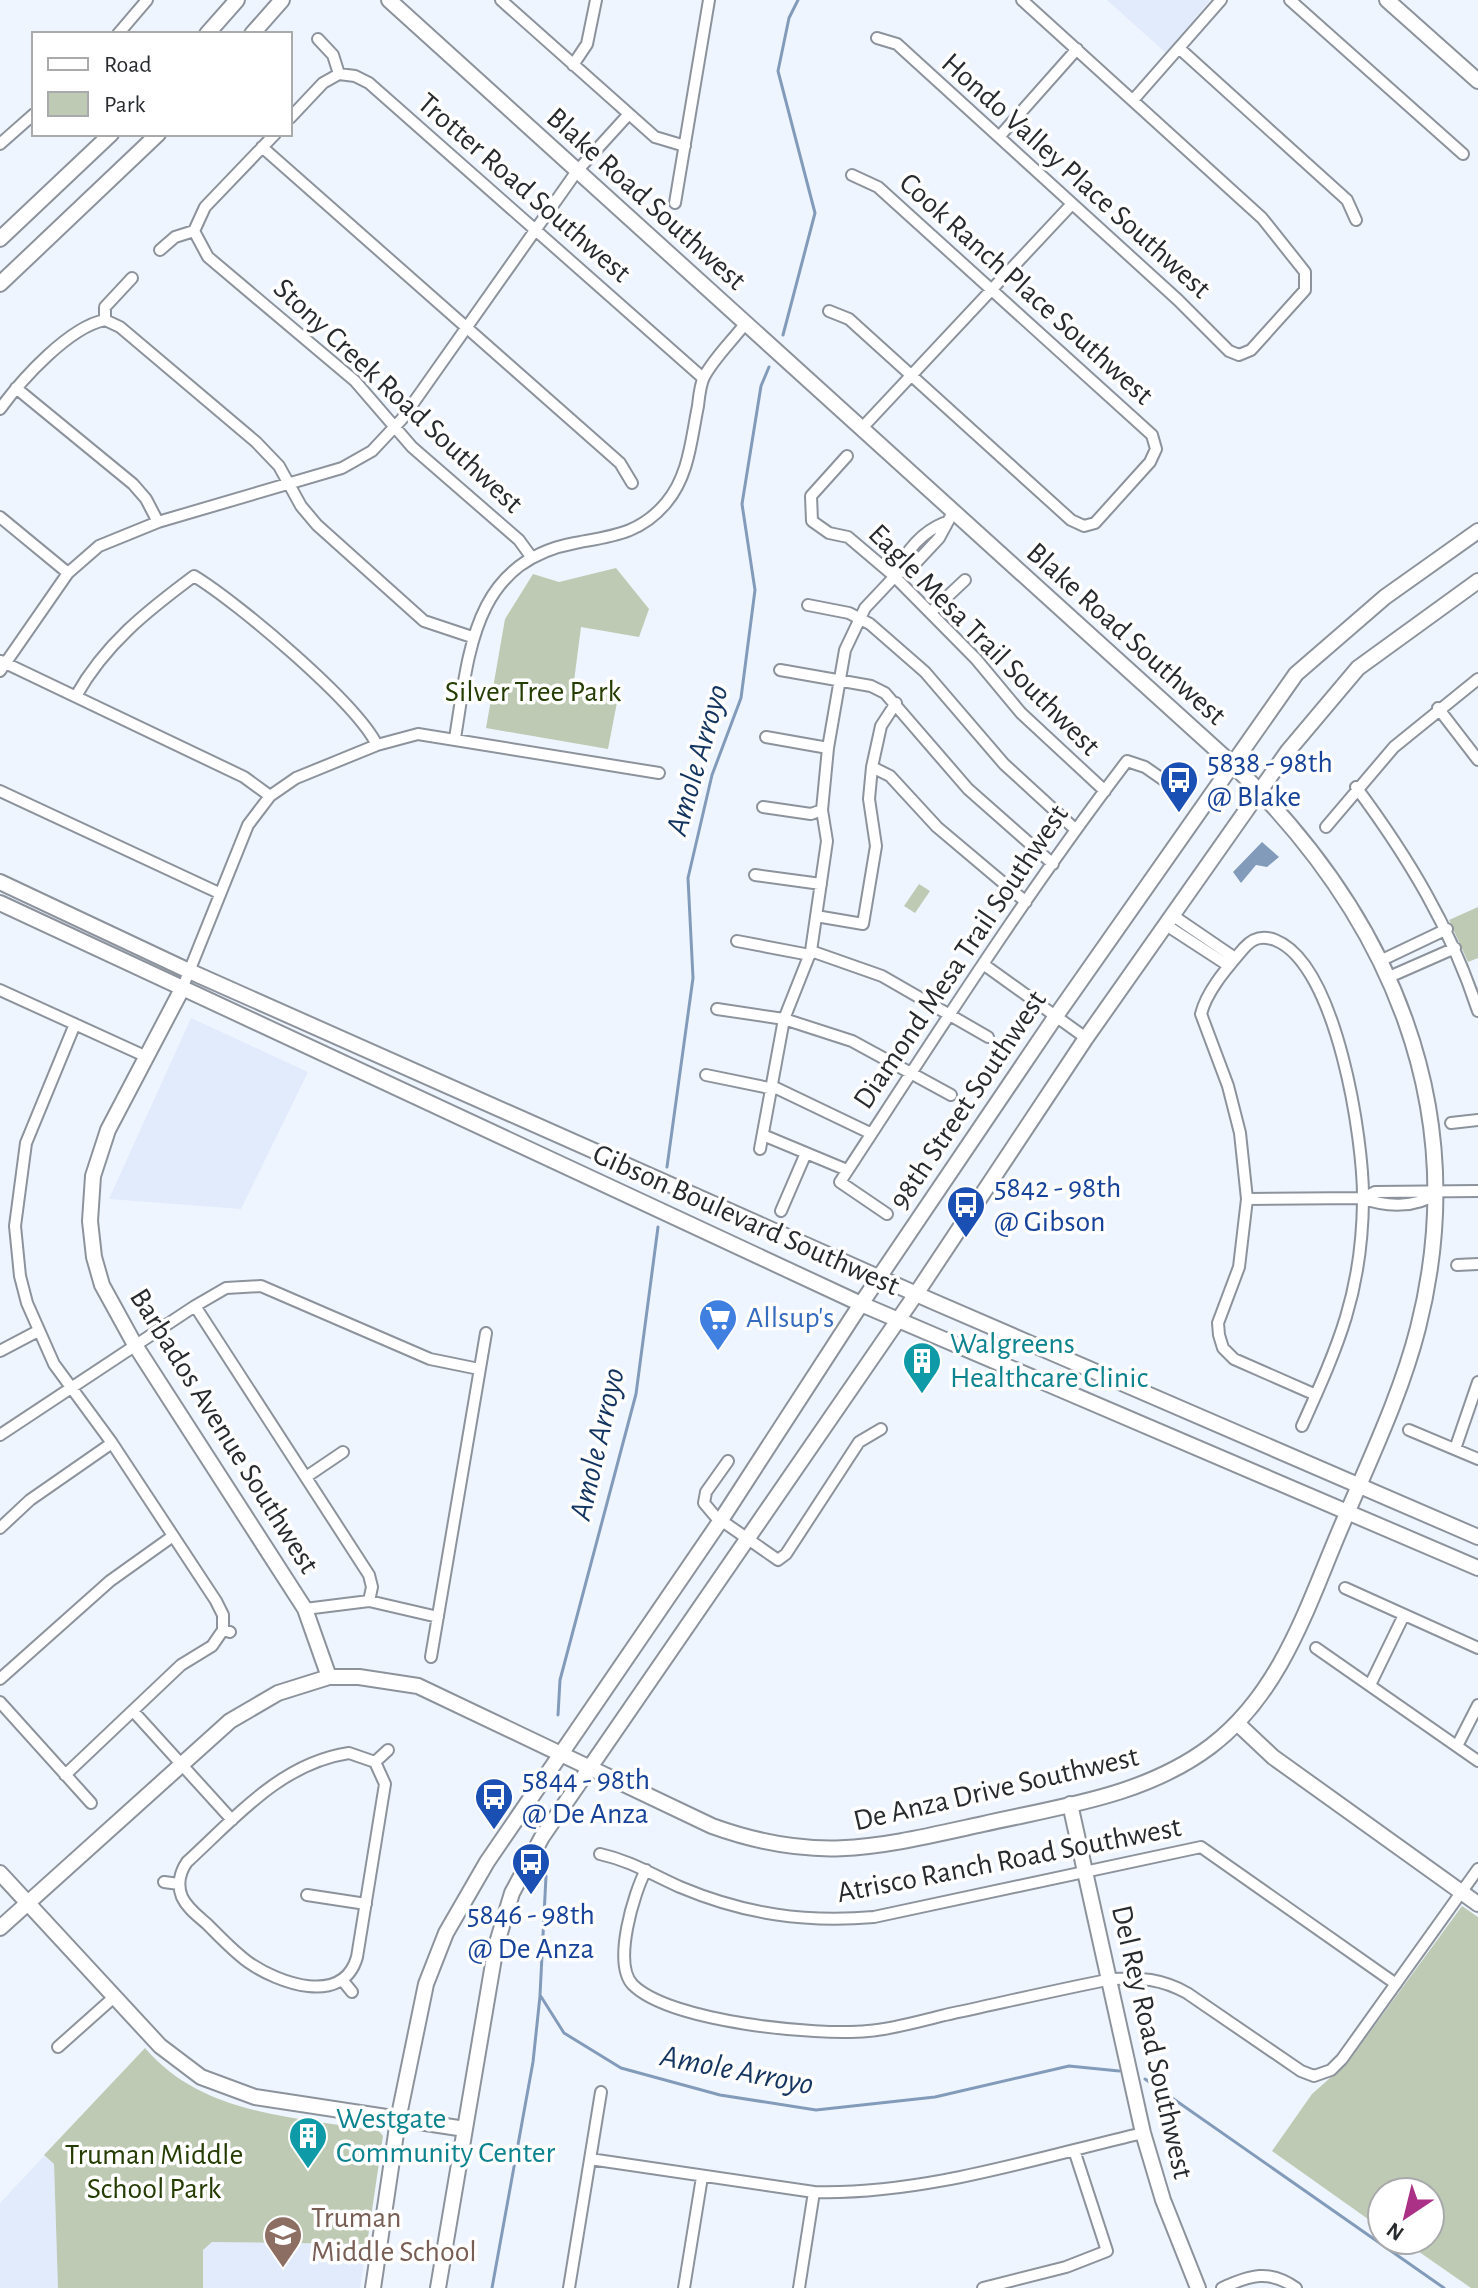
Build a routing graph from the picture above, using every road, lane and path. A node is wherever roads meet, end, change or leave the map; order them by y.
1 (147, 0) edge
2 (237, 0) edge
3 (282, 0) edge
4 (389, 0) edge
5 (501, 0) edge
6 (596, 0) edge
7 (709, 0) edge
8 (1022, 0) edge
9 (1221, 0) edge
10 (1290, 0) edge
11 (1387, 0) edge
12 (120, 32) edge
13 (209, 32) edge
14 (254, 32) edge
15 (877, 38) dead end
16 (318, 39) dead end
17 (1077, 49) junction
18 (1180, 49) junction
19 (573, 65) junction
20 (339, 74) junction
21 (1478, 81) edge
22 (1134, 99) junction
23 (628, 115) junction
24 (32, 116) edge
25 (292, 116) edge
26 (109, 136) edge
27 (156, 136) edge
28 (273, 136) edge
29 (999, 137) junction
30 (0, 144) edge
31 (685, 146) junction
32 (262, 147) junction
33 (1463, 154) dead end
34 (577, 171) junction
35 (852, 175) dead end
36 (675, 203) dead end
37 (1071, 205) junction
38 (1356, 220) dead end
39 (536, 229) junction
40 (194, 231) junction
41 (0, 239) edge
42 (160, 250) dead end
43 (132, 278) dead end
44 (0, 284) edge
45 (993, 291) junction
46 (829, 311) dead end
47 (105, 320) junction
48 (745, 324) junction
49 (467, 326) junction
50 (911, 377) junction
51 (703, 378) junction
52 (16, 388) junction
53 (0, 409) edge
54 (395, 427) junction
55 (862, 428) junction
56 (847, 456) dead end
57 (632, 483) dead end
58 (289, 485) junction
59 (0, 517) edge
60 (948, 518) junction
61 (158, 522) junction
62 (1478, 531) edge
63 (914, 546) junction
64 (924, 554) junction
65 (532, 558) junction
66 (68, 573) junction
67 (896, 575) junction
68 (965, 580) dead end
69 (1478, 581) edge
70 (808, 605) dead end
71 (931, 612) junction
72 (859, 618) junction
73 (472, 637) junction
74 (2, 665) edge
75 (780, 670) dead end
76 (1478, 679) edge
77 (839, 680) junction
78 (76, 696) junction
79 (896, 703) junction
80 (1438, 708) junction
81 (766, 737) dead end
82 (455, 738) junction
83 (377, 745) junction
84 (828, 748) junction
85 (1478, 760) edge
86 (1231, 763) junction
87 (872, 767) junction
88 (659, 773) dead end
89 (1168, 783) dead end
90 (1356, 787) junction
91 (1259, 790) junction
92 (0, 791) edge
93 (1105, 791) junction
94 (270, 796) junction
95 (763, 807) dead end
96 (822, 810) junction
97 (1326, 827) dead end
98 (1076, 830) junction
99 (1053, 864) junction
100 (755, 875) dead end
101 (0, 882) edge
102 (821, 884) junction
103 (219, 893) junction
104 (1026, 902) junction
105 (0, 903) edge
106 (816, 916) junction
107 (1169, 920) junction
108 (1447, 929) junction
109 (737, 941) dead end
110 (1415, 943) junction
111 (1455, 948) junction
112 (811, 953) junction
113 (1382, 960) junction
114 (1232, 962) junction
115 (1424, 962) junction
116 (983, 964) junction
117 (189, 971) junction
118 (1389, 977) junction
119 (182, 989) junction
120 (0, 990) edge
121 (717, 1009) dead end
122 (1478, 1011) edge
123 (948, 1016) junction
124 (1056, 1016) junction
125 (784, 1019) junction
126 (75, 1024) junction
127 (988, 1037) dead end
128 (1086, 1038) junction
129 (147, 1057) junction
130 (910, 1074) junction
131 (706, 1075) dead end
132 (774, 1088) junction
133 (951, 1095) dead end
134 (1478, 1120) edge
135 (1451, 1123) dead end
136 (870, 1133) junction
137 (763, 1135) junction
138 (760, 1149) dead end
139 (806, 1153) junction
140 (847, 1170) junction
141 (1478, 1191) edge
142 (1435, 1194) junction
143 (1363, 1198) junction
144 (1247, 1199) junction
145 (781, 1211) dead end
146 (887, 1214) dead end
147 (1478, 1264) edge
148 (1457, 1265) dead end
149 (880, 1277) junction
150 (916, 1294) junction
151 (861, 1304) junction
152 (195, 1306) junction
153 (900, 1318) junction
154 (38, 1331) junction
155 (486, 1333) dead end
156 (135, 1345) junction
157 (0, 1351) edge
158 (479, 1369) junction
159 (1478, 1382) edge
160 (71, 1387) junction
161 (1316, 1395) junction
162 (1302, 1426) dead end
163 (881, 1429) dead end
164 (1409, 1430) dead end
165 (0, 1435) edge
166 (112, 1443) junction
167 (1455, 1449) junction
168 (343, 1452) dead end
169 (1478, 1459) edge
170 (728, 1461) dead end
171 (306, 1477) junction
172 (1360, 1483) junction
173 (1351, 1504) junction
174 (721, 1520) junction
175 (0, 1528) edge
176 (173, 1536) junction
177 (1478, 1537) edge
178 (748, 1540) junction
179 (1478, 1568) edge
180 (1345, 1588) dead end
181 (369, 1601) junction
182 (305, 1609) junction
183 (1404, 1615) junction
184 (438, 1617) junction
185 (1316, 1648) dead end
186 (1478, 1648) edge
187 (431, 1657) dead end
188 (329, 1677) junction
189 (0, 1679) edge
190 (1370, 1685) junction
191 (0, 1702) edge
192 (1478, 1705) edge
193 (133, 1711) junction
194 (1238, 1724) junction
195 (1457, 1746) junction
196 (388, 1750) dead end
197 (561, 1752) junction
198 (1478, 1761) edge
199 (375, 1762) junction
200 (181, 1763) junction
201 (592, 1767) junction
202 (65, 1775) junction
203 (91, 1803) dead end
204 (1070, 1804) junction
205 (232, 1820) junction
206 (600, 1854) dead end
207 (1478, 1869) edge
208 (646, 1870) junction
209 (1084, 1871) junction
210 (0, 1873) edge
211 (164, 1882) dead end
212 (179, 1884) junction
213 (1461, 1892) junction
214 (307, 1895) dead end
215 (27, 1904) junction
216 (366, 1904) junction
217 (1478, 1904) edge
218 (0, 1928) edge
219 (1112, 1979) junction
220 (343, 1981) junction
221 (1396, 1984) junction
222 (352, 1992) dead end
223 (113, 1998) junction
224 (58, 2047) dead end
225 (601, 2092) dead end
226 (398, 2120) junction
227 (465, 2129) junction
228 (1143, 2133) junction
229 (1074, 2150) junction
230 (590, 2159) junction
231 (702, 2177) junction
232 (814, 2192) junction
233 (373, 2288) edge
234 (438, 2288) edge
235 (569, 2288) edge
236 (684, 2288) edge
237 (799, 2288) edge
238 (983, 2288) edge
239 (1198, 2288) edge
240 (1222, 2288) edge
241 (1296, 2288) edge

1 - 12 street
2 - 13 street
3 - 14 street
4 - 34 street, Blake Road Southwest
5 - 19 street
6 - 19 street
7 - 31 street
8 - 17 street
9 - 18 street
10 - 33 street
11 - 21 street
15 - 29 street, Hondo Valley Place Southwest
16 - 20 street
17 - 22 street
17 - 29 street
18 - 22 street
18 - 38 street
19 - 23 street
20 - 25 street
20 - 39 street, Trotter Road Southwest
22 - 37 street, Hondo Valley Place Southwest
23 - 31 street
23 - 34 street
24 - 30 street
26 - 41 street
27 - 44 street
28 - 32 street
29 - 37 street, Hondo Valley Place Southwest
31 - 36 street
32 - 40 street
32 - 49 street
34 - 39 street
34 - 48 street, Blake Road Southwest
35 - 45 street, Cook Ranch Place Southwest
37 - 45 street
39 - 49 street
39 - 51 street, Trotter Road Southwest
40 - 42 street
40 - 54 street, Stony Creek Road Southwest
43 - 47 street
45 - 50 street
45 - 50 street, Cook Ranch Place Southwest
46 - 50 street
47 - 52 street
47 - 58 street
48 - 51 street
48 - 55 street, Blake Road Southwest
49 - 54 street
49 - 57 street
50 - 55 street
51 - 65 street
52 - 53 street
52 - 61 street
54 - 58 street
54 - 65 street, Stony Creek Road Southwest
55 - 60 street, Blake Road Southwest
56 - 67 street, Eagle Mesa Trail Southwest
58 - 61 street
58 - 73 street
59 - 66 street
60 - 63 street
60 - 64 street
60 - 86 street, Blake Road Southwest
61 - 66 street
62 - 86 street, 98th Street Southwest
63 - 64 street
63 - 67 street
64 - 67 street
65 - 73 street
66 - 74 street
67 - 71 street, Eagle Mesa Trail Southwest
67 - 72 street
68 - 71 street
69 - 91 street
70 - 72 street
71 - 93 street, Eagle Mesa Trail Southwest
72 - 77 street
72 - 98 street
73 - 82 street
74 - 78 street
75 - 77 street
76 - 80 street
77 - 79 street
77 - 84 street
78 - 83 street
78 - 94 street
79 - 87 street
79 - 99 street
80 - 85 street
80 - 90 street
81 - 84 street
82 - 83 street
82 - 88 street
83 - 94 street
84 - 96 street
86 - 91 street, Blake Road Southwest
86 - 124 street, 98th Street Southwest
87 - 104 street
87 - 106 street
89 - 93 street, Diamond Mesa Trail Southwest
90 - 97 street
90 - 108 street
91 - 107 street
91 - 113 street, Blake Road Southwest
92 - 103 street
93 - 98 street, Diamond Mesa Trail Southwest
94 - 103 street
95 - 96 street
96 - 102 street
98 - 99 street, Diamond Mesa Trail Southwest
99 - 104 street, Diamond Mesa Trail Southwest
100 - 102 street
101 - 117 street, Gibson Boulevard Southwest
102 - 106 street
103 - 117 street
104 - 116 street, Diamond Mesa Trail Southwest
105 - 119 street, Gibson Boulevard Southwest
106 - 112 street
107 - 114 street
107 - 128 street
108 - 110 street
108 - 111 street
109 - 112 street
110 - 113 street
110 - 115 street
111 - 115 street
111 - 122 street
112 - 123 street
112 - 125 street
113 - 118 street, Blake Road Southwest
114 - 143 street
114 - 144 street
115 - 118 street
116 - 123 street, Diamond Mesa Trail Southwest
116 - 124 street
117 - 119 street
117 - 149 street, Gibson Boulevard Southwest
118 - 142 street, Blake Road Southwest
119 - 129 street, Barbados Avenue Southwest
119 - 151 street, Gibson Boulevard Southwest
120 - 126 street
121 - 125 street
123 - 127 street
123 - 130 street, Diamond Mesa Trail Southwest
124 - 128 street
124 - 149 street, 98th Street Southwest
125 - 130 street
125 - 132 street
126 - 129 street
126 - 154 street
128 - 150 street
129 - 156 street, Barbados Avenue Southwest
130 - 133 street
130 - 136 street, Diamond Mesa Trail Southwest
131 - 132 street
132 - 136 street
132 - 137 street
134 - 135 street
136 - 140 street, Diamond Mesa Trail Southwest
137 - 138 street
137 - 139 street
139 - 140 street
139 - 145 street
140 - 146 street, Diamond Mesa Trail Southwest
141 - 142 street
142 - 143 street
142 - 172 street, Blake Road Southwest
143 - 144 street
143 - 161 street
144 - 161 street
147 - 148 street
149 - 150 street, Gibson Boulevard Southwest
149 - 151 street, 98th Street Southwest
150 - 153 street
150 - 172 street, Gibson Boulevard Southwest
151 - 153 street, Gibson Boulevard Southwest
151 - 174 street, 98th Street Southwest
152 - 156 street
152 - 158 street
152 - 171 street
153 - 173 street, Gibson Boulevard Southwest
153 - 178 street
154 - 157 street
154 - 160 street
155 - 158 street
156 - 160 street
156 - 182 street, Barbados Avenue Southwest
158 - 184 street
159 - 167 street
160 - 165 street
160 - 166 street
161 - 162 street
163 - 178 street
164 - 167 street
166 - 175 street
166 - 176 street
167 - 169 street
168 - 171 street
170 - 174 street
171 - 181 street
172 - 173 street, Blake Road Southwest
172 - 177 street, Gibson Boulevard Southwest
173 - 179 street, Gibson Boulevard Southwest
173 - 194 street, De Anza Drive Southwest
174 - 178 street
174 - 197 street, 98th Street Southwest
176 - 189 street
176 - 193 street
178 - 201 street
180 - 183 street
181 - 182 street
181 - 184 street
182 - 188 street, Barbados Avenue Southwest
183 - 186 street
183 - 190 street
184 - 187 street
185 - 190 street
188 - 197 street, De Anza Drive Southwest
188 - 200 street
190 - 195 street
191 - 202 street
192 - 195 street
193 - 200 street
193 - 202 street
194 - 204 street, De Anza Drive Southwest
194 - 213 street
195 - 198 street
196 - 199 street
197 - 201 street, De Anza Drive Southwest
197 - 226 street, 98th Street Southwest
199 - 205 street
199 - 216 street
200 - 205 street
200 - 215 street
201 - 204 street, De Anza Drive Southwest
201 - 227 street
202 - 203 street
204 - 209 street, Del Rey Road Southwest
205 - 212 street
206 - 208 street, Atrisco Ranch Road Southwest
207 - 213 street
208 - 209 street, Atrisco Ranch Road Southwest
208 - 219 street
209 - 219 street, Del Rey Road Southwest
209 - 221 street, Atrisco Ranch Road Southwest
210 - 215 street
211 - 212 street
212 - 220 street
213 - 217 street
213 - 221 street
214 - 216 street
215 - 218 street
215 - 223 street
216 - 220 street
219 - 221 street
219 - 228 street, Del Rey Road Southwest
220 - 222 street
223 - 224 street
223 - 226 street
225 - 230 street
226 - 227 street
226 - 233 street, 98th Street Southwest
227 - 234 street
228 - 229 street
228 - 239 street, Del Rey Road Southwest
229 - 232 street
229 - 238 street
230 - 231 street
230 - 235 street
231 - 232 street
231 - 236 street
232 - 237 street
240 - 241 street

